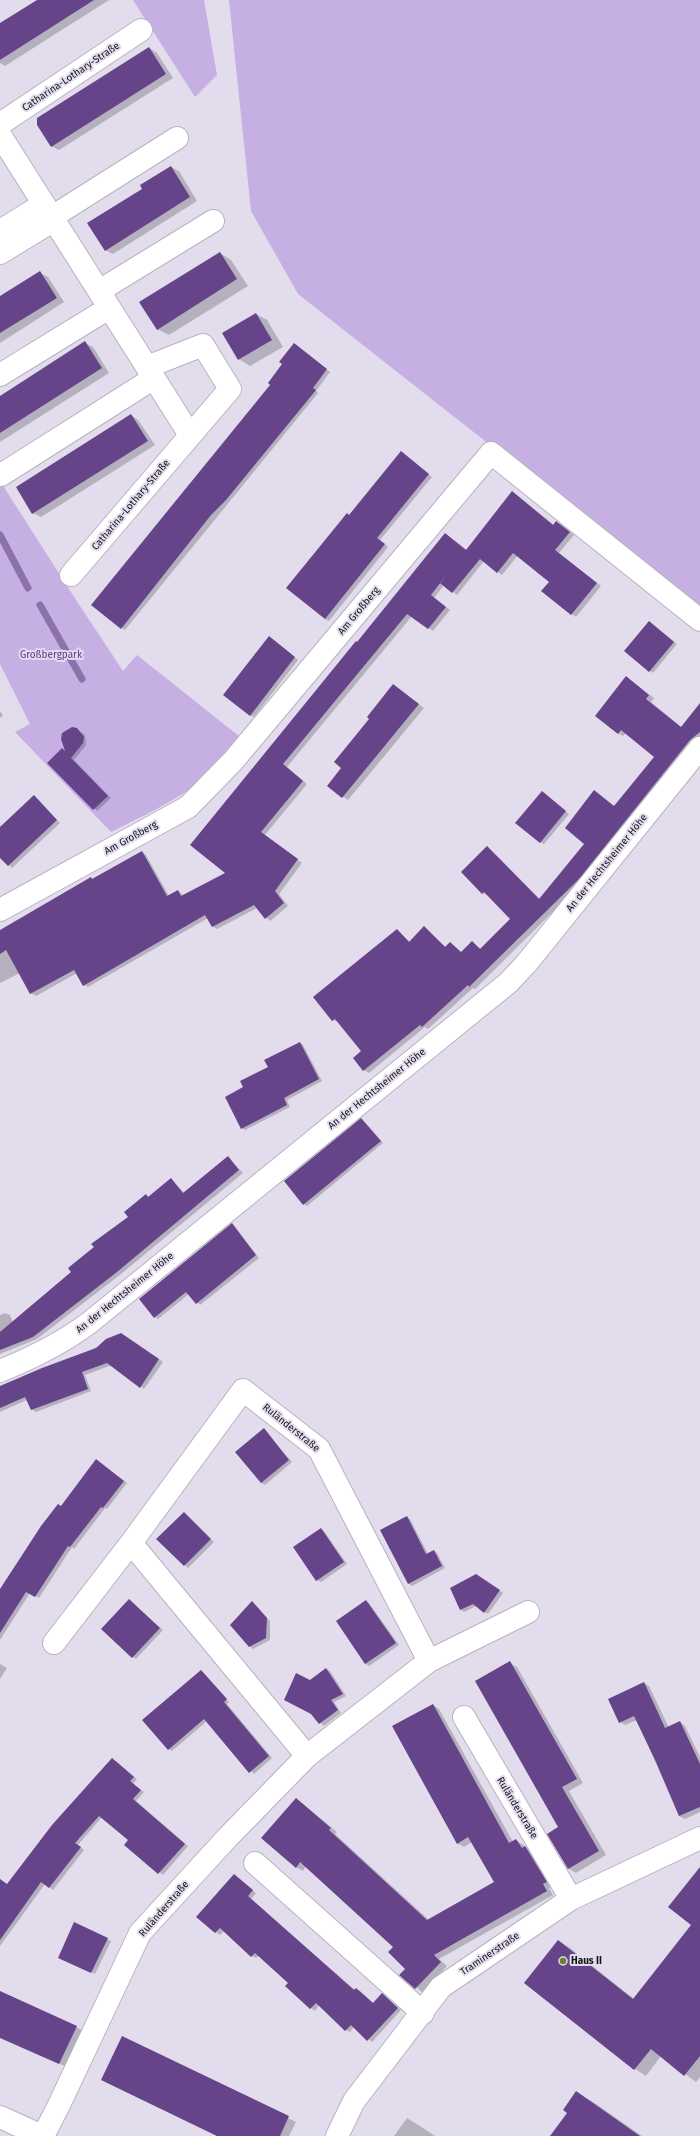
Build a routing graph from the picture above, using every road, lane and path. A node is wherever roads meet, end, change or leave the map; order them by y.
1 (141, 30) dead end
2 (0, 124) edge
3 (0, 135) edge
4 (177, 138) dead end
5 (50, 214) junction
6 (213, 221) dead end
7 (0, 230) edge
8 (0, 253) edge
9 (104, 300) junction
10 (151, 373) junction
11 (0, 375) edge
12 (190, 434) junction
13 (1, 475) edge
14 (71, 575) dead end
15 (700, 620) edge
16 (700, 748) edge
17 (0, 910) edge
18 (0, 1371) edge
19 (131, 1543) junction
20 (528, 1612) dead end
21 (54, 1643) dead end
22 (429, 1661) junction
23 (464, 1717) dead end
24 (307, 1756) junction
25 (700, 1838) edge
26 (255, 1863) dead end
27 (571, 1900) junction
28 (423, 2013) junction
29 (0, 2117) edge
30 (42, 2136) edge
31 (337, 2136) edge

1 - 2 street, Catharina-Lothary-Straße
3 - 5 street
4 - 5 street
5 - 7 street
5 - 8 street
5 - 9 street
6 - 9 street
9 - 10 street
9 - 11 street
10 - 12 street
10 - 12 street, Catharina-Lothary-Straße
10 - 13 street, Catharina-Lothary-Straße
12 - 14 street, Catharina-Lothary-Straße
15 - 17 street, Am Großberg
16 - 18 street, An der Hechtsheimer Höhe
19 - 21 street, Ruländerstraße
19 - 22 street, Ruländerstraße
19 - 24 street
20 - 22 street, Ruländerstraße
22 - 24 street, Ruländerstraße
23 - 27 street, Ruländerstraße
24 - 30 street, Ruländerstraße
25 - 27 street, Traminerstraße
26 - 28 street
27 - 28 street, Traminerstraße
28 - 31 street, Traminerstraße
29 - 30 street

